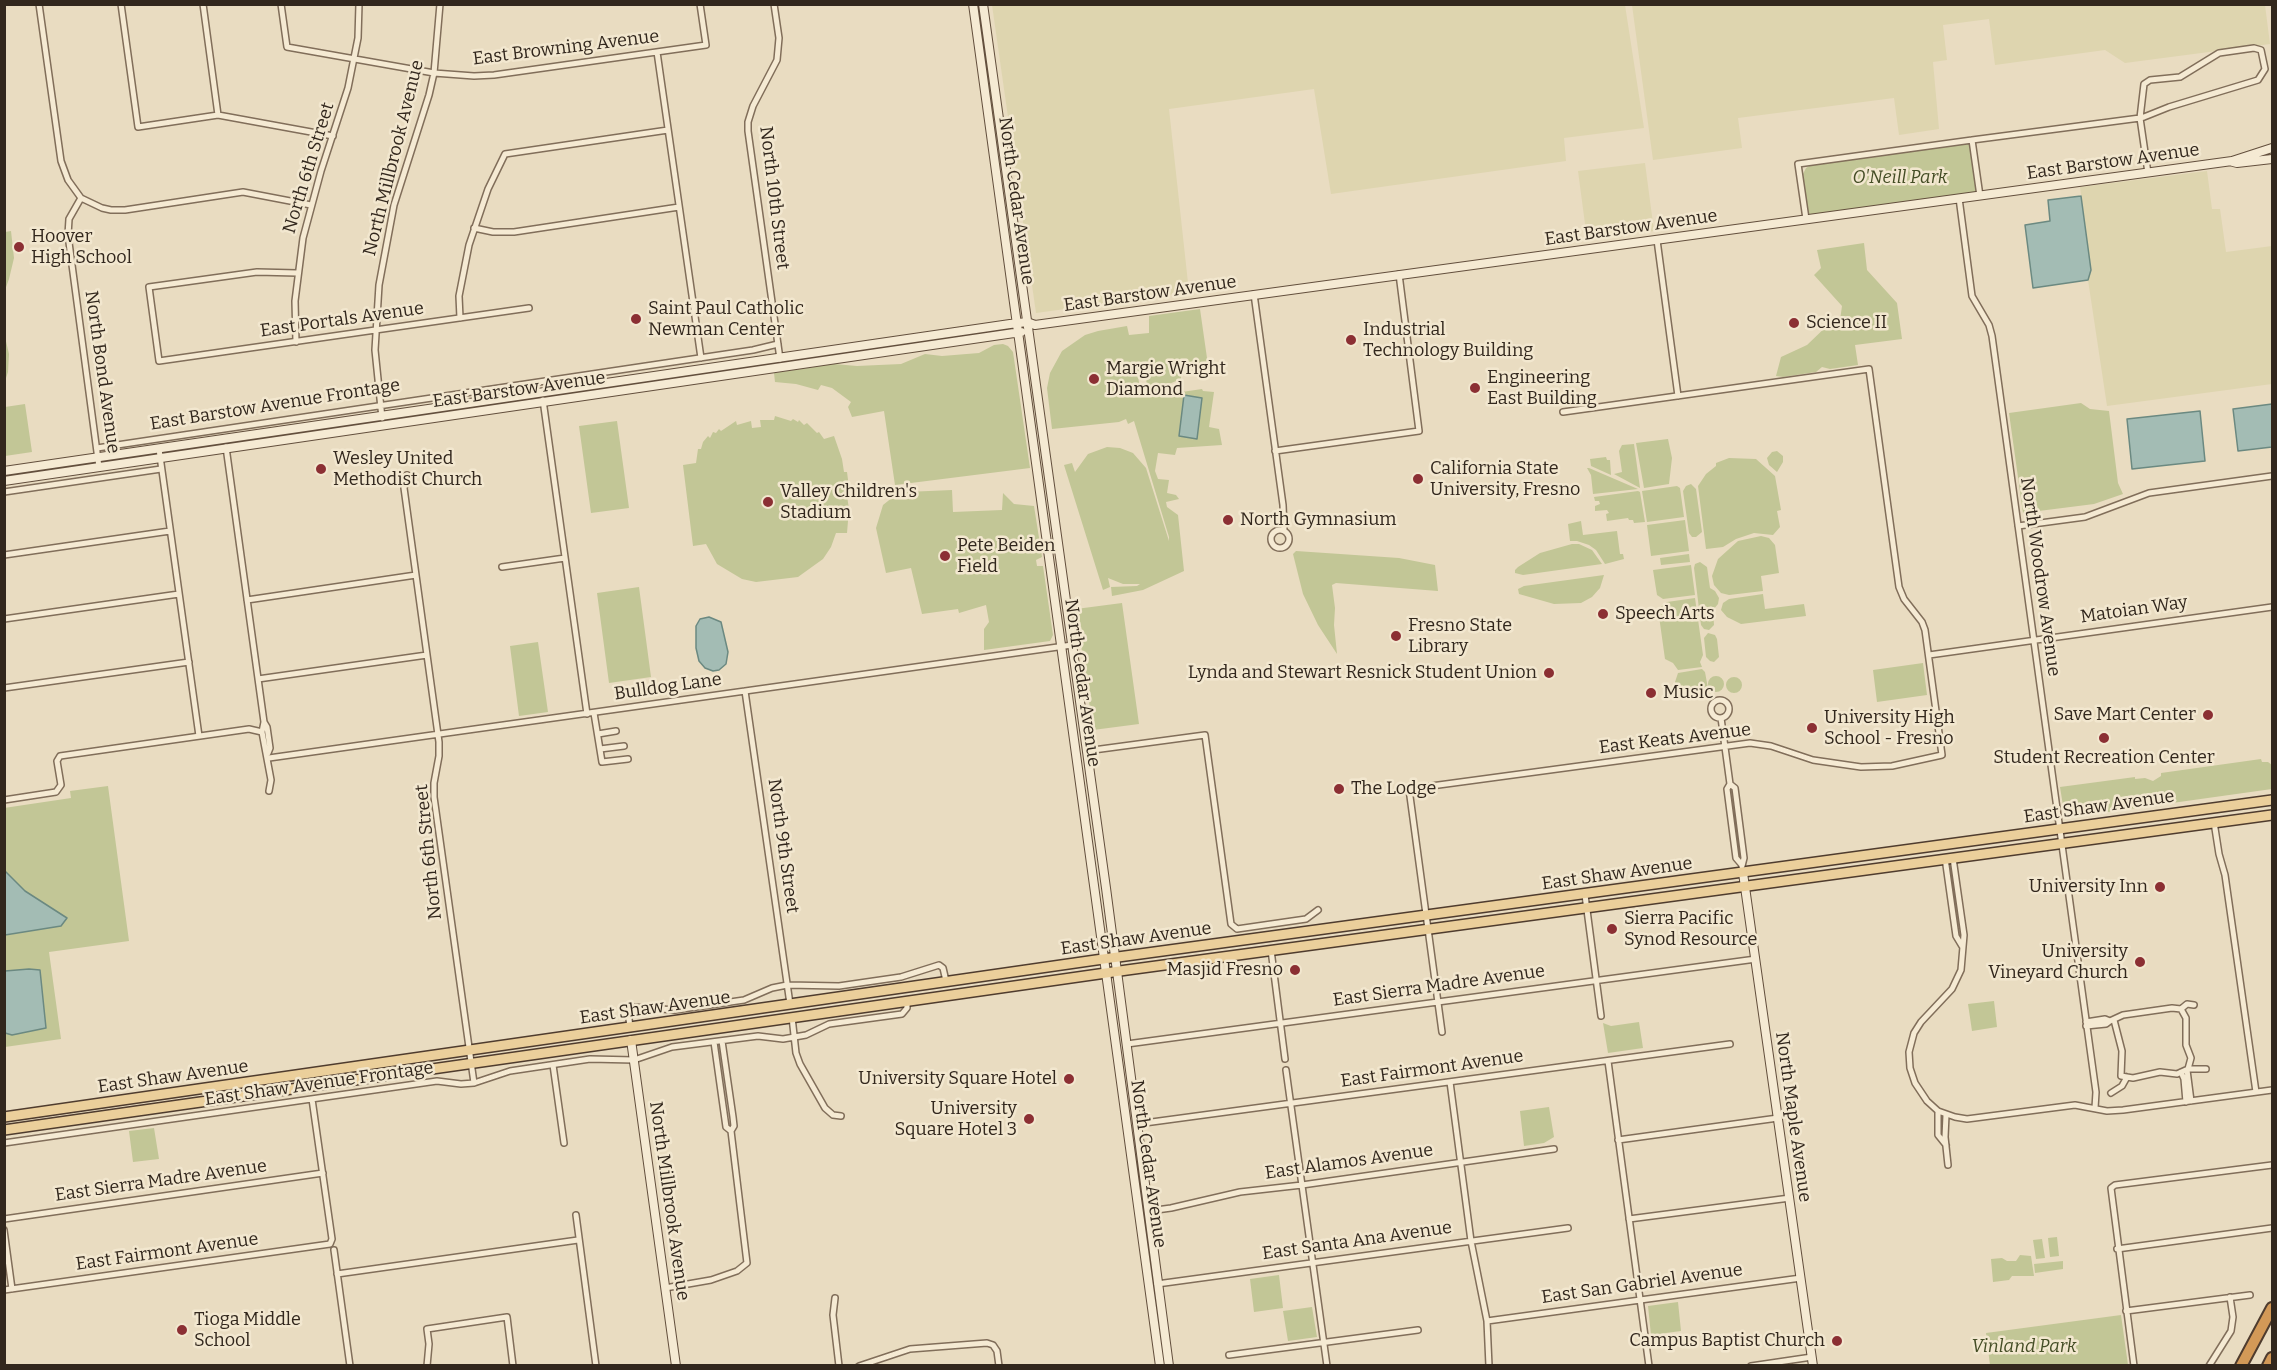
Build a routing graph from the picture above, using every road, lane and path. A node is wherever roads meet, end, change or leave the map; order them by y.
1 (39, 4) edge
2 (121, 4) edge
3 (202, 4) edge
4 (281, 4) edge
5 (359, 4) edge
6 (440, 4) edge
7 (700, 4) edge
8 (774, 4) edge
9 (973, 4) edge
10 (982, 4) edge
11 (977, 32) junction
12 (657, 52) junction
13 (354, 60) junction
14 (434, 73) junction
15 (997, 105) junction
16 (218, 115) junction
17 (2140, 118) junction
18 (668, 130) junction
19 (333, 136) junction
20 (1972, 140) junction
21 (2272, 148) edge
22 (2272, 159) edge
23 (2232, 161) junction
24 (2148, 172) junction
25 (1980, 195) junction
26 (81, 198) junction
27 (1959, 198) junction
28 (310, 205) junction
29 (679, 207) junction
30 (1806, 219) junction
31 (474, 228) junction
32 (1657, 240) junction
33 (297, 273) junction
34 (1399, 274) junction
35 (1254, 294) junction
36 (529, 308) dead end
37 (460, 318) junction
38 (1017, 323) junction
39 (1031, 323) junction
40 (375, 330) junction
41 (1028, 331) junction
42 (1019, 332) junction
43 (296, 342) junction
44 (778, 344) junction
45 (701, 358) junction
46 (781, 362) junction
47 (1678, 396) junction
48 (542, 398) junction
49 (380, 405) junction
50 (1563, 412) dead end
51 (382, 421) junction
52 (225, 439) junction
53 (97, 447) junction
54 (226, 448) junction
55 (159, 449) junction
56 (1275, 451) junction
57 (98, 457) junction
58 (160, 458) junction
59 (99, 467) junction
60 (161, 469) junction
61 (4, 471) edge
62 (407, 475) dead end
63 (2272, 476) edge
64 (4, 481) edge
65 (4, 492) edge
66 (2018, 526) junction
67 (1284, 530) dead end
68 (170, 531) junction
69 (4, 555) edge
70 (565, 558) junction
71 (502, 567) dead end
72 (416, 574) junction
73 (179, 594) junction
74 (247, 600) junction
75 (2272, 607) edge
76 (4, 619) edge
77 (2034, 641) junction
78 (1072, 645) junction
79 (1062, 647) junction
80 (427, 655) junction
81 (1929, 655) junction
82 (189, 662) junction
83 (258, 679) junction
84 (4, 688) edge
85 (745, 691) junction
86 (594, 712) junction
87 (587, 714) junction
88 (1721, 718) dead end
89 (264, 722) junction
90 (616, 731) dead end
91 (262, 732) junction
92 (598, 734) junction
93 (438, 735) junction
94 (199, 736) junction
95 (624, 746) dead end
96 (1725, 746) junction
97 (600, 749) junction
98 (1086, 751) junction
99 (268, 756) junction
100 (628, 759) dead end
101 (269, 791) dead end
102 (4, 800) edge
103 (2272, 800) edge
104 (1084, 809) junction
105 (2272, 815) edge
106 (2214, 822) junction
107 (1097, 829) junction
108 (2058, 830) junction
109 (1088, 836) junction
110 (2060, 842) junction
111 (1949, 857) junction
112 (1743, 869) junction
113 (1745, 886) junction
114 (1106, 888) junction
115 (1585, 895) junction
116 (1586, 907) junction
117 (1318, 910) dead end
118 (1426, 916) junction
119 (1328, 929) junction
120 (1428, 929) junction
121 (1270, 950) junction
122 (1115, 958) junction
123 (1756, 958) junction
124 (1104, 960) junction
125 (1117, 971) junction
126 (1106, 973) junction
127 (1596, 980) junction
128 (946, 983) junction
129 (787, 986) junction
130 (896, 990) junction
131 (907, 1001) junction
132 (1438, 1002) junction
133 (2194, 1005) dead end
134 (790, 1006) junction
135 (2181, 1009) junction
136 (1601, 1016) dead end
137 (792, 1017) junction
138 (2112, 1020) junction
139 (1280, 1023) junction
140 (2086, 1024) junction
141 (630, 1027) junction
142 (688, 1032) junction
143 (1442, 1032) dead end
144 (794, 1037) junction
145 (631, 1040) junction
146 (722, 1041) junction
147 (714, 1042) junction
148 (1127, 1044) junction
149 (1730, 1044) dead end
150 (470, 1052) junction
151 (1117, 1057) junction
152 (1285, 1059) dead end
153 (634, 1060) junction
154 (1608, 1061) junction
155 (471, 1064) junction
156 (553, 1065) junction
157 (2206, 1069) dead end
158 (1286, 1070) dead end
159 (2185, 1071) junction
160 (2127, 1077) junction
161 (1450, 1082) junction
162 (474, 1083) junction
163 (2272, 1090) edge
164 (180, 1092) junction
165 (2256, 1092) junction
166 (2111, 1093) dead end
167 (1123, 1098) junction
168 (312, 1100) junction
169 (112, 1102) junction
170 (2189, 1102) junction
171 (1291, 1103) junction
172 (1135, 1105) junction
173 (2095, 1108) junction
174 (1938, 1111) junction
175 (114, 1114) junction
176 (1946, 1115) junction
177 (841, 1116) dead end
178 (4, 1117) edge
179 (1778, 1118) junction
180 (1127, 1124) junction
181 (1137, 1124) junction
182 (5, 1130) edge
183 (730, 1131) junction
184 (1618, 1140) junction
185 (1140, 1142) junction
186 (4, 1143) edge
187 (564, 1143) dead end
188 (1946, 1145) junction
189 (1554, 1149) dead end
190 (1461, 1161) junction
191 (1948, 1165) dead end
192 (2272, 1165) edge
193 (323, 1173) junction
194 (1302, 1185) junction
195 (1790, 1198) junction
196 (1149, 1211) junction
197 (576, 1215) dead end
198 (4, 1218) edge
199 (1629, 1219) junction
200 (1568, 1228) dead end
201 (2272, 1228) edge
202 (4, 1230) edge
203 (578, 1240) junction
204 (1471, 1241) junction
205 (2117, 1249) junction
206 (334, 1250) dead end
207 (1313, 1262) junction
208 (338, 1274) junction
209 (1801, 1278) junction
210 (1159, 1284) junction
211 (1150, 1286) junction
212 (665, 1288) junction
213 (12, 1289) junction
214 (4, 1290) edge
215 (2250, 1295) dead end
216 (2230, 1297) junction
217 (835, 1298) dead end
218 (1640, 1299) junction
219 (2272, 1308) edge
220 (2126, 1311) junction
221 (1487, 1321) junction
222 (1418, 1330) dead end
223 (1324, 1342) junction
224 (1229, 1355) dead end
225 (2272, 1358) edge
226 (1812, 1361) edge
227 (350, 1365) edge
228 (427, 1365) edge
229 (513, 1365) edge
230 (596, 1365) edge
231 (676, 1365) edge
232 (839, 1365) edge
233 (859, 1365) edge
234 (999, 1365) edge
235 (1160, 1365) edge
236 (1170, 1365) edge
237 (1327, 1365) edge
238 (1489, 1365) edge
239 (1649, 1365) edge
240 (1751, 1365) edge
241 (2134, 1365) edge
242 (2209, 1365) edge
243 (2241, 1365) edge
244 (2268, 1365) edge

1 - 26 street
2 - 16 street
3 - 16 street
4 - 13 street, East Browning Avenue
5 - 13 street, North 6th Street
6 - 14 street, North Millbrook Avenue
7 - 12 street, East Browning Avenue
8 - 44 street, North 10th Street
9 - 11 main road, North Cedar Avenue
10 - 15 main road, North Cedar Avenue
11 - 15 main road
11 - 38 main road, North Cedar Avenue
12 - 14 street, East Browning Avenue
12 - 18 street
13 - 14 street, East Browning Avenue
13 - 19 street, North 6th Street
14 - 40 street, North Millbrook Avenue
15 - 39 main road, North Cedar Avenue
16 - 19 street
17 - 17 street
17 - 20 street
17 - 24 street
18 - 29 street
18 - 31 street
19 - 28 street, North 6th Street
20 - 25 street
20 - 30 street
21 - 23 main road, East Barstow Avenue
22 - 23 main road, East Barstow Avenue
23 - 24 main road, East Barstow Avenue
24 - 25 main road, East Barstow Avenue
25 - 27 main road, East Barstow Avenue
26 - 28 street
26 - 53 street, North Bond Avenue
27 - 30 main road, East Barstow Avenue
27 - 66 street, North Woodrow Avenue
28 - 33 street, North 6th Street
29 - 31 street
29 - 45 street
30 - 32 main road, East Barstow Avenue
31 - 37 street
32 - 34 main road, East Barstow Avenue
32 - 47 street
33 - 43 street, North 6th Street
33 - 43 street, East Portals Avenue
34 - 35 main road, East Barstow Avenue
34 - 56 street
35 - 39 main road, East Barstow Avenue
35 - 56 street
36 - 37 street, East Portals Avenue
37 - 40 street, East Portals Avenue
38 - 39 main road, East Barstow Avenue
38 - 42 main road, North Cedar Avenue
38 - 46 main road, East Barstow Avenue
39 - 41 main road
40 - 43 street, East Portals Avenue
40 - 49 street, North Millbrook Avenue
41 - 42 main road, East Barstow Avenue
41 - 78 main road, North Cedar Avenue
42 - 46 main road, East Barstow Avenue
42 - 79 main road, North Cedar Avenue
44 - 45 street, East Barstow Avenue Frontage
44 - 46 street, North 10th Street
45 - 49 street, East Barstow Avenue Frontage
46 - 48 main road, East Barstow Avenue
47 - 50 street
47 - 81 street
48 - 51 main road, East Barstow Avenue
48 - 70 street
49 - 51 street, North Millbrook Avenue
49 - 53 street, East Barstow Avenue Frontage
51 - 52 main road, East Barstow Avenue
51 - 54 main road, East Barstow Avenue
52 - 54 street
52 - 55 main road, East Barstow Avenue
53 - 57 street, North Bond Avenue
54 - 58 main road, East Barstow Avenue
54 - 74 street
55 - 57 main road, East Barstow Avenue
55 - 58 street
56 - 67 street
57 - 59 street, North Bond Avenue
57 - 61 main road, East Barstow Avenue
58 - 59 main road, East Barstow Avenue
58 - 60 street
59 - 64 main road, East Barstow Avenue
60 - 65 street
60 - 68 street
62 - 72 street, North 6th Street
63 - 66 street
66 - 77 street, North Woodrow Avenue
68 - 69 street
68 - 73 street
70 - 71 street
70 - 87 street
72 - 74 street
72 - 80 street, North 6th Street
73 - 76 street
73 - 82 street
74 - 83 street
75 - 77 street, Matoian Way
77 - 81 street, Matoian Way
77 - 108 street, North Woodrow Avenue
78 - 79 street, Bulldog Lane
78 - 98 main road, North Cedar Avenue
79 - 85 street, Bulldog Lane
79 - 104 main road, North Cedar Avenue
80 - 83 street
80 - 93 street, North 6th Street
81 - 96 street, East Keats Avenue
82 - 84 street
82 - 94 street
83 - 89 street
85 - 86 street, Bulldog Lane
85 - 129 street, North 9th Street
86 - 87 street, Bulldog Lane
86 - 92 street
87 - 93 street, Bulldog Lane
88 - 96 street
89 - 91 street
89 - 99 street
90 - 92 street
91 - 94 street
91 - 99 street
92 - 97 street
93 - 99 street, Bulldog Lane
93 - 150 street, North 6th Street
94 - 102 street
95 - 97 street
96 - 112 street
96 - 118 street, East Keats Avenue
97 - 100 street
98 - 107 main road, North Cedar Avenue
98 - 117 street
99 - 101 street
103 - 108 main road, East Shaw Avenue
104 - 107 main road
104 - 109 main road, North Cedar Avenue
105 - 106 main road, East Shaw Avenue
106 - 110 main road, East Shaw Avenue
106 - 165 street
107 - 114 main road, North Cedar Avenue
108 - 110 street, North Woodrow Avenue
108 - 112 main road, East Shaw Avenue
109 - 114 main road
109 - 124 main road, North Cedar Avenue
110 - 111 main road, East Shaw Avenue
110 - 140 street, North Woodrow Avenue
111 - 113 main road, East Shaw Avenue
111 - 174 street
112 - 113 main road, North Maple Avenue
112 - 115 main road, East Shaw Avenue
113 - 116 main road, East Shaw Avenue
113 - 123 main road, North Maple Avenue
114 - 122 main road, North Cedar Avenue
115 - 116 street
115 - 118 main road, East Shaw Avenue
116 - 120 main road, East Shaw Avenue
116 - 127 street
118 - 119 main road, East Shaw Avenue
118 - 120 street
119 - 121 main road
119 - 122 main road, East Shaw Avenue
120 - 121 main road, East Shaw Avenue
120 - 132 street
121 - 125 main road, East Shaw Avenue
121 - 139 street
122 - 124 main road, East Shaw Avenue
122 - 125 main road, North Cedar Avenue
123 - 127 street, East Sierra Madre Avenue
123 - 179 main road, North Maple Avenue
124 - 126 main road, North Cedar Avenue
124 - 128 main road, East Shaw Avenue
125 - 126 main road, East Shaw Avenue
125 - 148 main road, North Cedar Avenue
126 - 131 main road, East Shaw Avenue
126 - 151 main road, North Cedar Avenue
127 - 132 street, East Sierra Madre Avenue
127 - 136 street
128 - 129 street
128 - 130 main road, East Shaw Avenue
129 - 134 street, North 9th Street
129 - 141 street
130 - 134 main road, East Shaw Avenue
130 - 137 main road
131 - 137 main road, East Shaw Avenue
131 - 144 street, East Shaw Avenue Frontage
132 - 139 street, East Sierra Madre Avenue
132 - 143 street
133 - 135 street
134 - 141 main road, East Shaw Avenue
134 - 142 main road
135 - 138 street
135 - 159 street
137 - 142 main road, East Shaw Avenue
137 - 144 street
138 - 140 street
138 - 160 street
139 - 148 street, East Sierra Madre Avenue
139 - 152 street
140 - 173 street, North Woodrow Avenue
141 - 150 main road, East Shaw Avenue
142 - 145 main road, East Shaw Avenue
144 - 146 street, East Shaw Avenue Frontage
144 - 177 street
145 - 153 main road, North Millbrook Avenue
145 - 155 main road, East Shaw Avenue
146 - 147 street, East Shaw Avenue Frontage
146 - 183 street
147 - 153 street, East Shaw Avenue Frontage
147 - 183 street
148 - 172 main road, North Cedar Avenue
149 - 154 street, East Fairmont Avenue
150 - 155 street, North 6th Street
150 - 164 main road, East Shaw Avenue
151 - 167 main road, North Cedar Avenue
151 - 172 main road
153 - 156 street, East Shaw Avenue Frontage
153 - 212 main road, North Millbrook Avenue
154 - 161 street, East Fairmont Avenue
154 - 184 street
155 - 162 street, North 6th Street
155 - 175 main road, East Shaw Avenue
156 - 162 street, East Shaw Avenue Frontage
156 - 187 street
157 - 159 street
158 - 171 street
159 - 160 street
159 - 170 street
160 - 166 street
161 - 171 street, East Fairmont Avenue
161 - 190 street
162 - 168 street, East Shaw Avenue Frontage
163 - 165 street
164 - 169 main road, East Shaw Avenue
164 - 175 main road
165 - 170 street
167 - 180 main road, North Cedar Avenue
167 - 181 main road
168 - 186 street, East Shaw Avenue Frontage
168 - 193 street
169 - 178 main road, East Shaw Avenue
169 - 182 main road
170 - 173 street
171 - 181 street, East Fairmont Avenue
171 - 194 street
172 - 181 main road, North Cedar Avenue
173 - 176 street
174 - 176 street
174 - 188 street
175 - 182 main road, East Shaw Avenue
176 - 188 street
179 - 184 street
179 - 195 main road, North Maple Avenue
180 - 185 main road
180 - 211 main road, North Cedar Avenue
181 - 185 main road, North Cedar Avenue
183 - 212 street
184 - 199 street
185 - 196 main road, North Cedar Avenue
188 - 191 street
189 - 190 street, East Alamos Avenue
190 - 194 street, East Alamos Avenue
190 - 204 street
192 - 205 street
193 - 198 street, East Sierra Madre Avenue
193 - 213 street, East Fairmont Avenue
194 - 196 street, East Alamos Avenue
194 - 207 street
195 - 199 street
195 - 209 main road, North Maple Avenue
196 - 210 main road, North Cedar Avenue
197 - 203 street
199 - 218 street
200 - 204 street, East Santa Ana Avenue
201 - 205 street
202 - 213 street
203 - 208 street
203 - 230 street
204 - 207 street, East Santa Ana Avenue
204 - 221 street
205 - 220 street
206 - 208 street
207 - 210 street, East Santa Ana Avenue
207 - 223 street
208 - 227 street
209 - 218 street, East San Gabriel Avenue
209 - 226 main road, North Maple Avenue
210 - 211 street, East Santa Ana Avenue
210 - 236 main road, North Cedar Avenue
211 - 235 main road, North Cedar Avenue
212 - 231 main road, North Millbrook Avenue
213 - 214 street, East Fairmont Avenue
215 - 216 street
216 - 220 street
216 - 242 street
217 - 232 street
218 - 221 street, East San Gabriel Avenue
218 - 239 street
219 - 243 highway
220 - 241 street
221 - 238 street
222 - 223 street
223 - 224 street
223 - 237 street
225 - 244 highway
226 - 240 street
228 - 229 street
233 - 234 street

